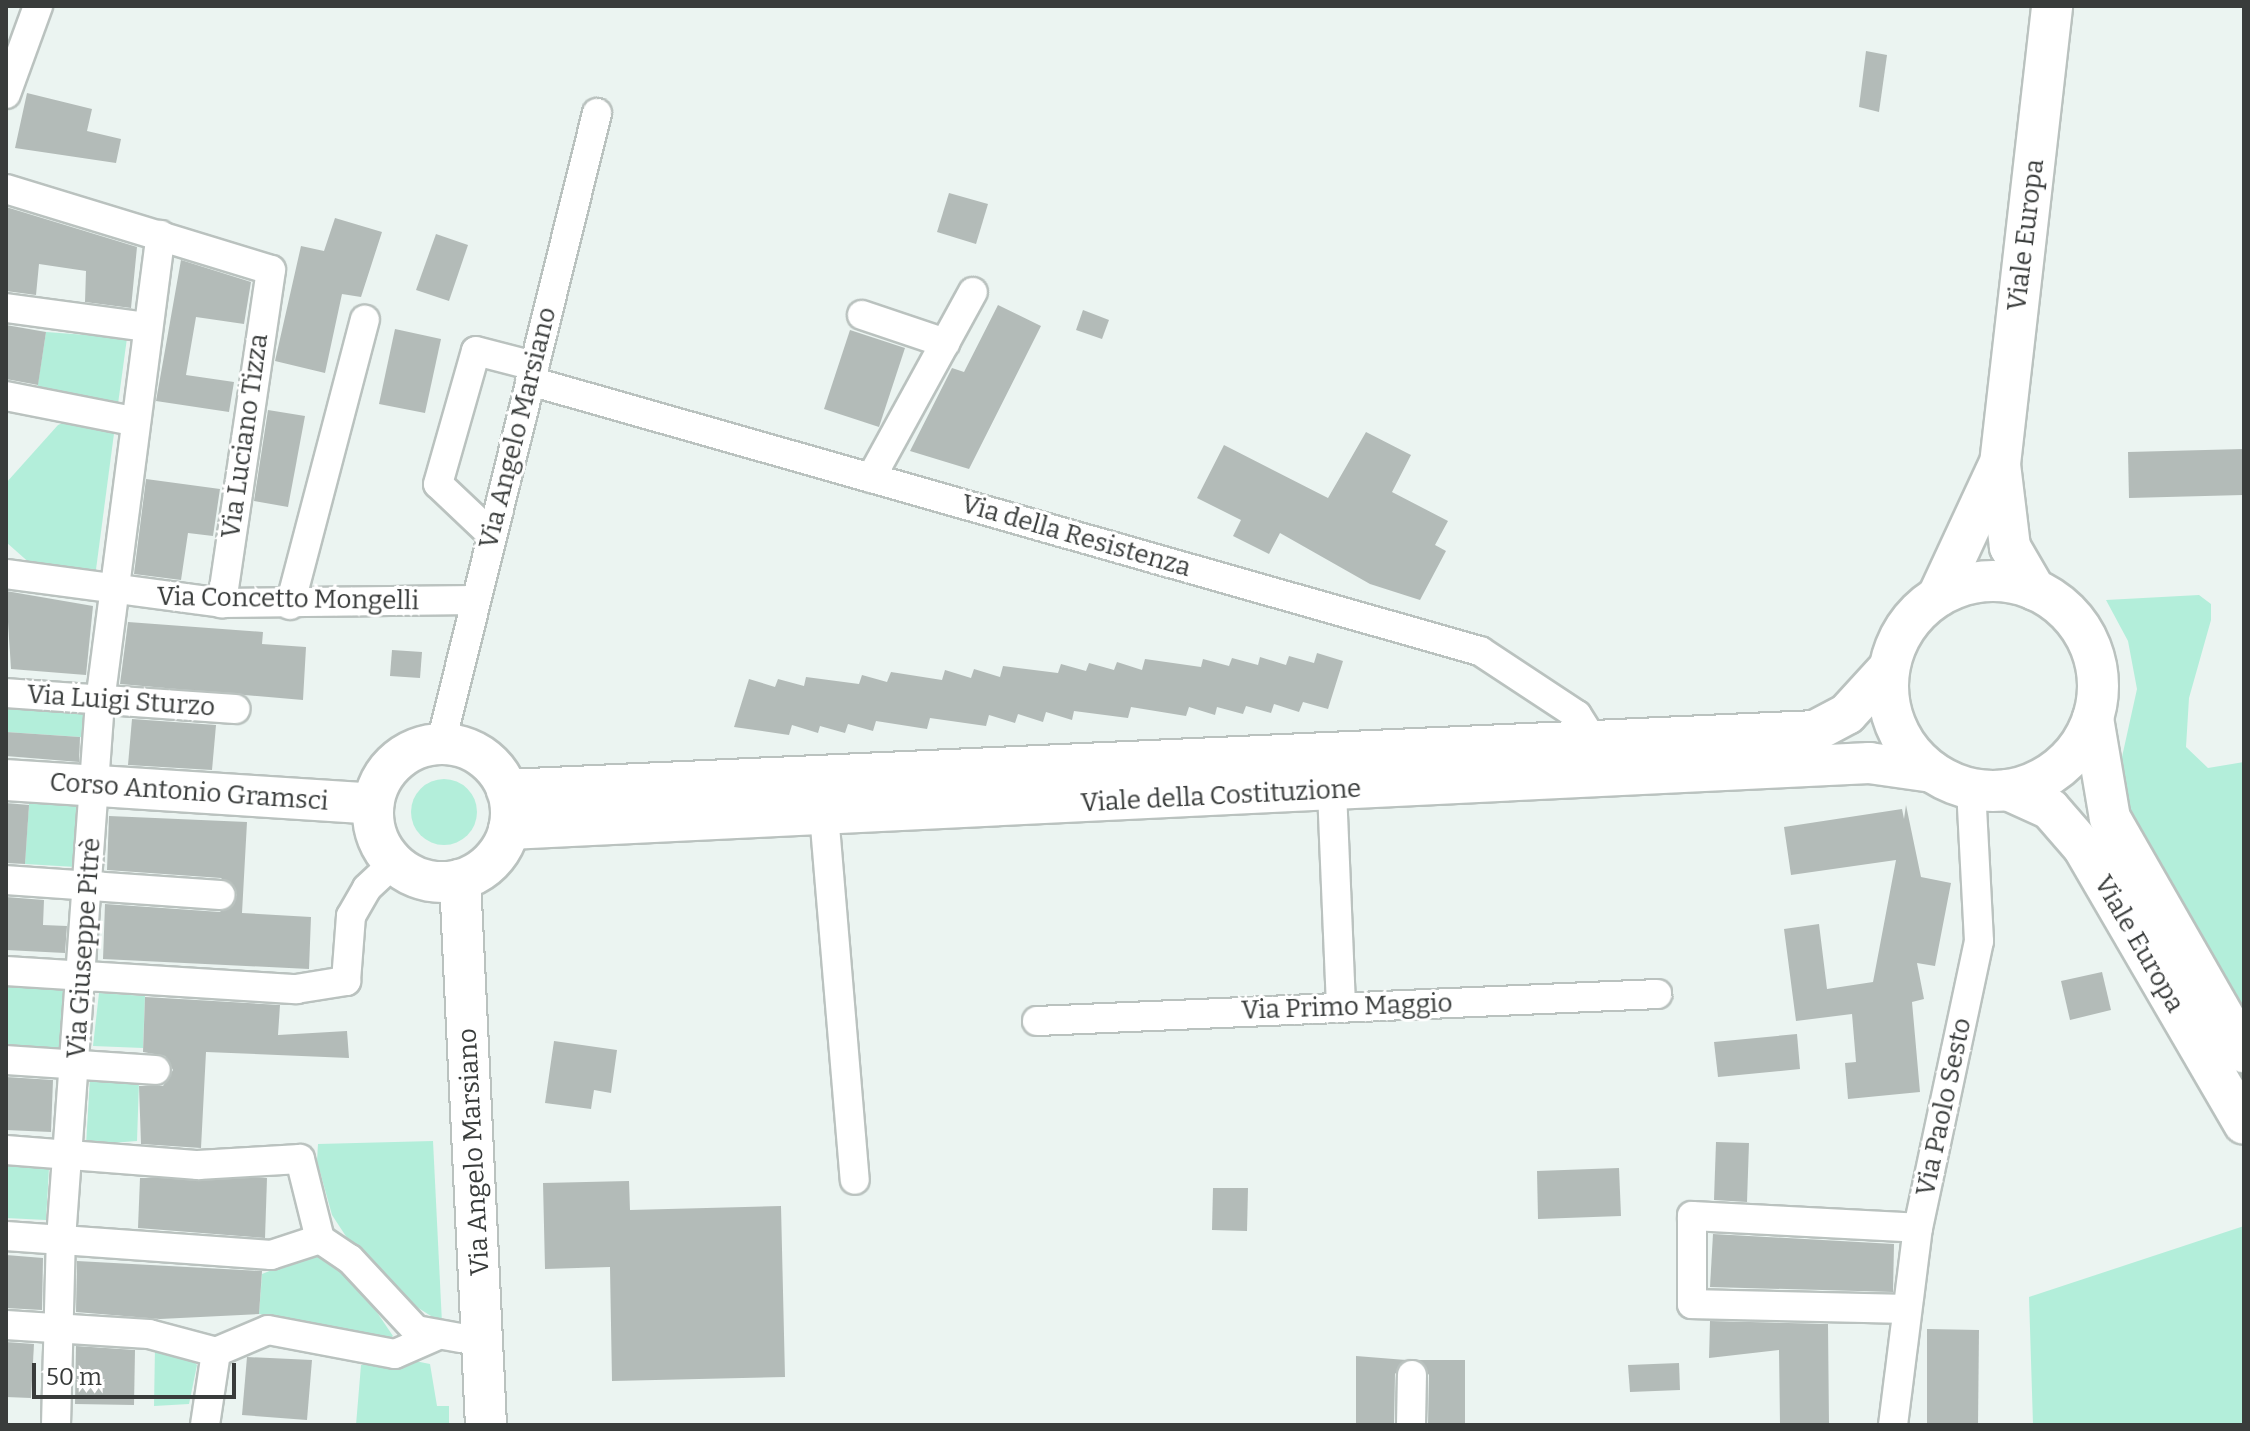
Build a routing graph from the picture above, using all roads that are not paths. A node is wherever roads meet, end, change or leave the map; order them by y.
1 (38, 6) edge
2 (2052, 6) edge
3 (6, 94) edge
4 (597, 113) dead end
5 (6, 189) edge
6 (161, 235) junction
7 (973, 292) dead end
8 (6, 308) edge
9 (862, 315) dead end
10 (365, 320) dead end
11 (146, 327) junction
12 (945, 343) junction
13 (532, 373) junction
14 (7, 403) edge
15 (132, 421) junction
16 (2000, 464) junction
17 (871, 478) junction
18 (492, 535) junction
19 (7, 573) edge
20 (2035, 590) junction
21 (110, 594) junction
22 (1938, 596) junction
23 (475, 600) junction
24 (222, 603) junction
25 (290, 605) junction
26 (1889, 668) junction
27 (6, 693) edge
28 (100, 702) junction
29 (235, 709) dead end
30 (2093, 718) junction
31 (1593, 741) junction
32 (441, 743) junction
33 (1932, 772) junction
34 (6, 780) edge
35 (96, 786) junction
36 (1990, 789) junction
37 (507, 790) junction
38 (1332, 791) junction
39 (373, 804) junction
40 (824, 814) junction
41 (509, 829) junction
42 (394, 863) junction
43 (6, 880) edge
44 (447, 880) junction
45 (89, 885) junction
46 (220, 895) dead end
47 (6, 971) edge
48 (80, 975) junction
49 (1657, 994) dead end
50 (1341, 1007) junction
51 (1037, 1021) dead end
52 (2244, 1052) edge
53 (6, 1060) edge
54 (76, 1065) junction
55 (156, 1070) dead end
56 (2244, 1124) edge
57 (6, 1150) edge
58 (69, 1154) junction
59 (855, 1180) dead end
60 (1918, 1228) junction
61 (6, 1236) edge
62 (61, 1239) junction
63 (320, 1239) junction
64 (1905, 1309) junction
65 (6, 1325) edge
66 (59, 1328) junction
67 (447, 1338) junction
68 (216, 1352) junction
69 (1412, 1375) dead end
70 (56, 1425) edge
71 (205, 1425) edge
72 (465, 1425) edge
73 (486, 1425) edge
74 (1411, 1425) edge
75 (1893, 1425) edge

1 - 3 street
2 - 16 street, Viale Europa
4 - 13 street, Via Angelo Marsiano
5 - 6 street
6 - 11 street, Via Giuseppe Pitrè
6 - 24 street, Via Luciano Tizza
7 - 12 street
8 - 11 street
9 - 12 street
10 - 25 street
11 - 15 street, Via Giuseppe Pitrè
12 - 17 street
13 - 17 street, Via della Resistenza
13 - 18 street, Via Angelo Marsiano
13 - 18 street, Via della Resistenza
14 - 15 street
15 - 21 street, Via Giuseppe Pitrè
16 - 20 street, Viale Europa
16 - 22 street, Viale Europa
17 - 31 street, Via della Resistenza
18 - 23 street, Via Angelo Marsiano
19 - 21 street, Via Concetto Mongelli
20 - 22 street
20 - 30 street
21 - 24 street, Via Concetto Mongelli
21 - 28 street, Via Giuseppe Pitrè
22 - 26 street
23 - 25 street, Via Concetto Mongelli
23 - 32 street, Via Angelo Marsiano
24 - 25 street, Via Concetto Mongelli
26 - 31 street, Viale della Costituzione
26 - 33 street
27 - 28 street, Via Luigi Sturzo
28 - 29 street, Via Luigi Sturzo
28 - 35 street, Via Giuseppe Pitrè
30 - 36 street
30 - 52 street, Viale Europa
31 - 37 street, Viale della Costituzione
32 - 37 street
32 - 39 street
33 - 36 street
33 - 38 street, Viale della Costituzione
34 - 35 street, Corso Antonio Gramsci
35 - 39 street, Corso Antonio Gramsci
35 - 45 street, Via Giuseppe Pitrè
36 - 56 street, Viale Europa
36 - 60 street, Via Paolo Sesto
37 - 41 street
38 - 40 street, Viale della Costituzione
38 - 50 street
39 - 42 street
40 - 41 street, Viale della Costituzione
40 - 59 street
41 - 44 street
42 - 44 street
42 - 48 street
43 - 45 street
44 - 67 street, Via Angelo Marsiano
44 - 73 street, Via Angelo Marsiano
45 - 46 street
45 - 48 street, Via Giuseppe Pitrè
47 - 48 street
48 - 54 street, Via Giuseppe Pitrè
49 - 50 street, Via Primo Maggio
50 - 51 street, Via Primo Maggio
53 - 54 street
54 - 55 street
54 - 58 street, Via Giuseppe Pitrè
57 - 58 street
58 - 62 street, Via Giuseppe Pitrè
58 - 63 street
60 - 64 street, Via Paolo Sesto
60 - 64 street
61 - 62 street
62 - 63 street
62 - 66 street, Via Giuseppe Pitrè
63 - 67 street
64 - 75 street, Via Paolo Sesto
65 - 66 street
66 - 68 street
66 - 70 street, Via Giuseppe Pitrè
67 - 68 street
67 - 72 street, Via Angelo Marsiano
68 - 71 street
69 - 74 street

